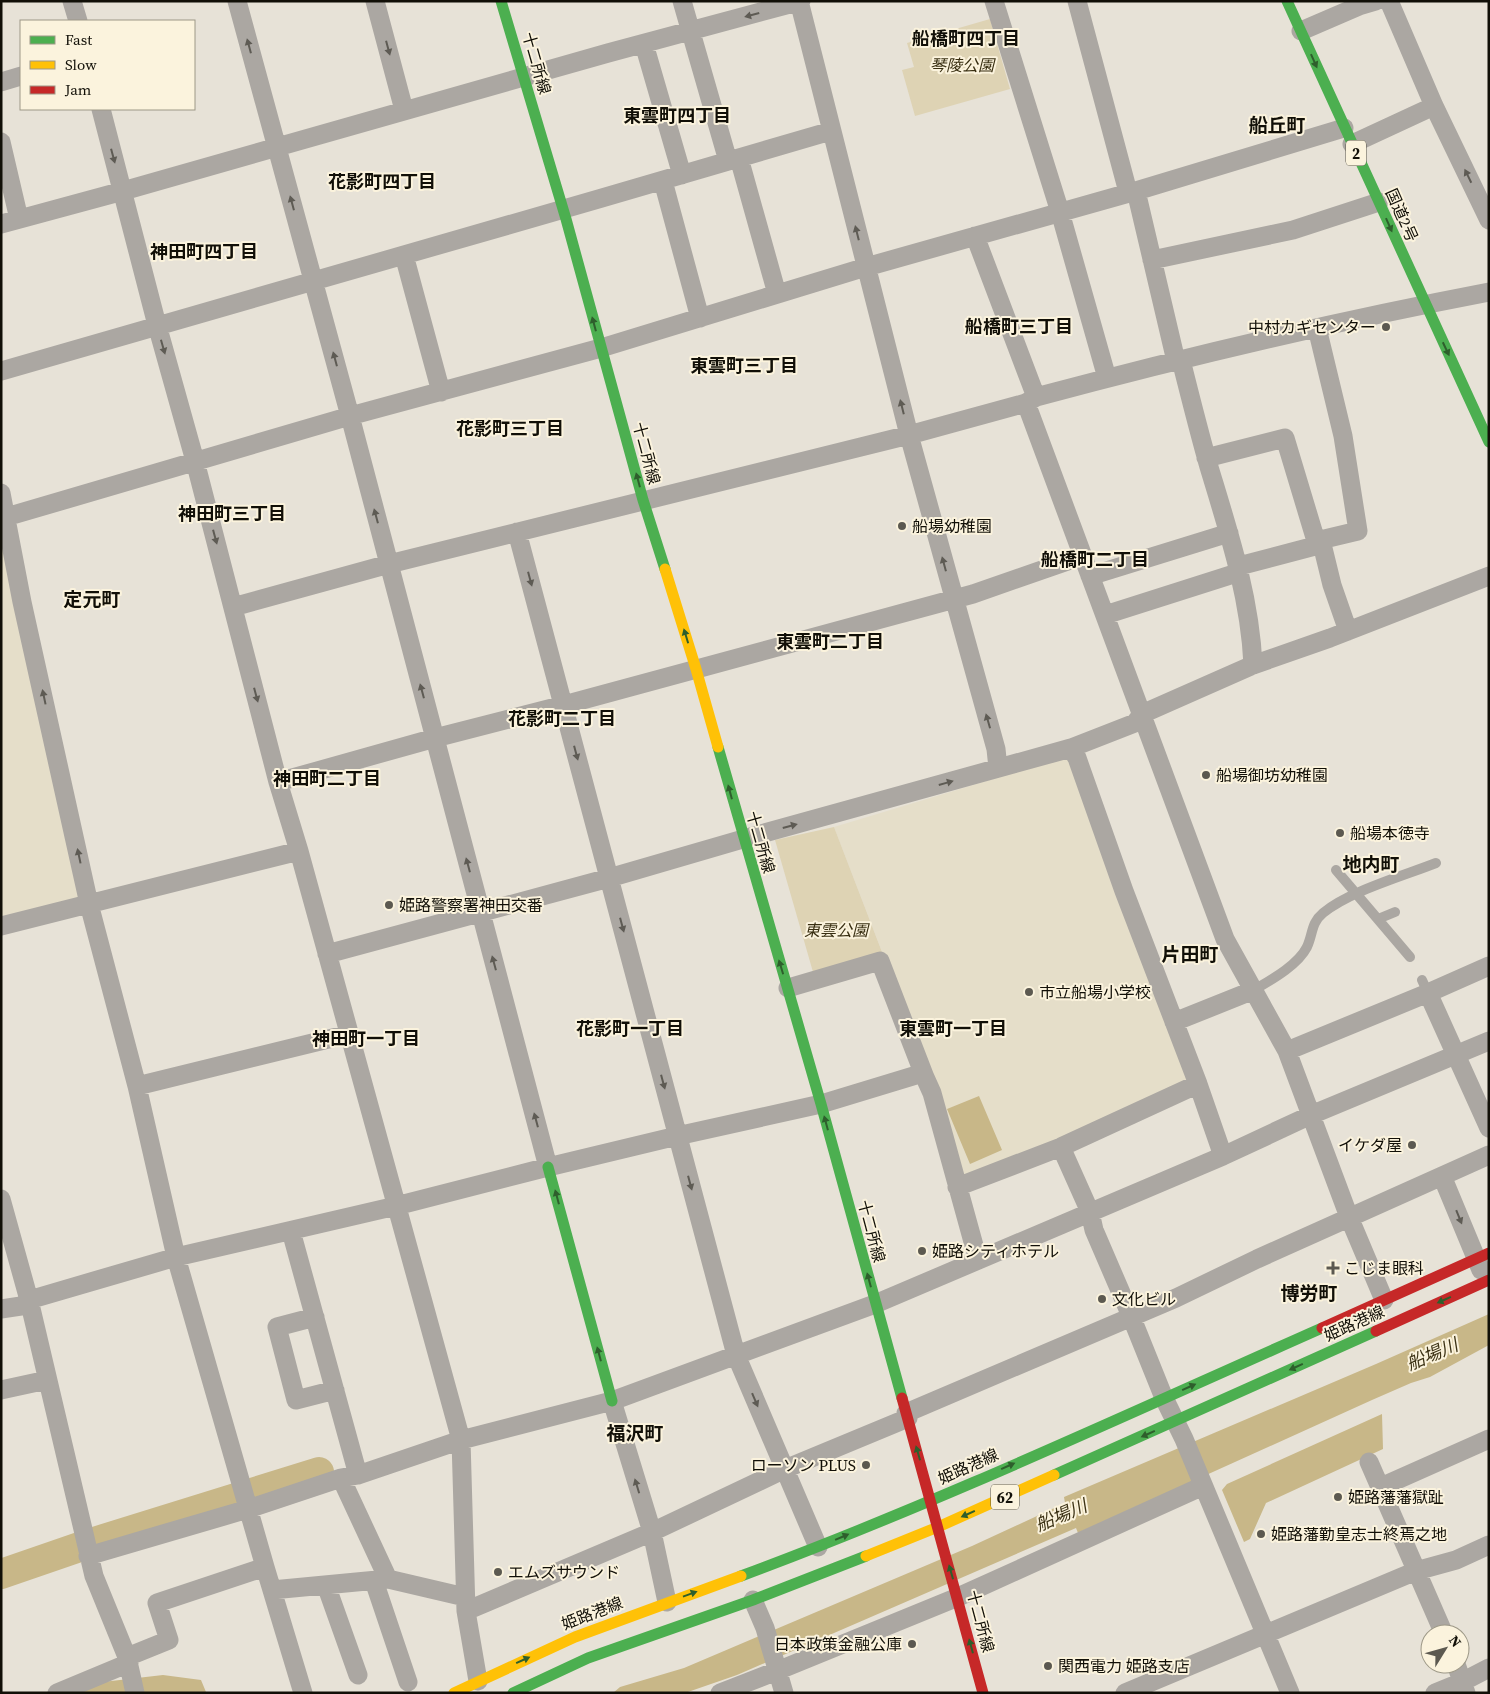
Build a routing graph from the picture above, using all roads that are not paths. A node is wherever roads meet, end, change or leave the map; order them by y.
1 (72, 1) edge
2 (238, 1) edge
3 (375, 1) edge
4 (501, 1) edge
5 (682, 1) edge
6 (800, 1) edge
7 (994, 1) edge
8 (1077, 1) edge
9 (1287, 1) edge
10 (1389, 1) edge
11 (1364, 3) edge
12 (78, 20) edge
13 (691, 31) junction
14 (1301, 31) junction
15 (644, 44) junction
16 (20, 76) edge
17 (524, 78) junction
18 (1, 82) edge
19 (1434, 106) junction
20 (101, 110) edge
21 (404, 110) junction
22 (831, 131) junction
23 (1348, 136) junction
24 (1, 142) edge
25 (277, 146) junction
26 (733, 160) junction
27 (682, 175) junction
28 (663, 181) junction
29 (123, 191) junction
30 (1132, 191) junction
31 (8, 202) edge
32 (1379, 202) junction
33 (563, 210) junction
34 (1060, 212) junction
35 (1489, 220) edge
36 (10, 222) edge
37 (975, 236) junction
38 (404, 255) junction
39 (1152, 260) junction
40 (866, 267) junction
41 (313, 280) junction
42 (1489, 292) edge
43 (777, 294) junction
44 (1426, 304) junction
45 (700, 318) junction
46 (158, 325) junction
47 (1317, 328) junction
48 (601, 348) junction
49 (1179, 360) junction
50 (1, 371) edge
51 (1107, 378) junction
52 (441, 392) junction
53 (1031, 400) junction
54 (350, 416) junction
55 (909, 435) junction
56 (1489, 442) edge
57 (1206, 458) junction
58 (195, 461) junction
59 (1, 493) edge
60 (643, 500) junction
61 (6, 517) junction
62 (517, 532) junction
63 (1229, 533) junction
64 (1318, 540) junction
65 (1082, 556) junction
66 (389, 564) junction
67 (1239, 569) junction
68 (1090, 576) junction
69 (1489, 576) edge
70 (954, 599) junction
71 (233, 607) junction
72 (1105, 615) junction
73 (1348, 631) junction
74 (1253, 665) junction
75 (696, 669) junction
76 (564, 706) junction
77 (1142, 714) junction
78 (434, 738) junction
79 (1071, 748) junction
80 (998, 768) junction
81 (278, 782) junction
82 (743, 839) junction
83 (299, 851) junction
84 (1436, 863) dead end
85 (1336, 870) dead end
86 (609, 878) junction
87 (1356, 894) junction
88 (89, 904) junction
89 (480, 912) junction
90 (1395, 912) dead end
91 (1378, 919) junction
92 (1, 926) edge
93 (327, 954) junction
94 (1410, 957) dead end
95 (1489, 966) edge
96 (1425, 986) junction
97 (788, 988) junction
98 (1254, 990) junction
99 (1174, 1022) junction
100 (349, 1034) junction
101 (1489, 1041) edge
102 (1287, 1051) junction
103 (1455, 1054) junction
104 (924, 1075) junction
105 (1198, 1084) junction
106 (137, 1086) junction
107 (821, 1104) junction
108 (1310, 1115) junction
109 (1489, 1128) edge
110 (677, 1136) junction
111 (1060, 1147) junction
112 (1489, 1155) edge
113 (1223, 1156) junction
114 (548, 1167) junction
115 (1442, 1176) junction
116 (957, 1187) junction
117 (1, 1199) edge
118 (396, 1206) junction
119 (1090, 1212) junction
120 (1349, 1217) junction
121 (291, 1230) junction
122 (1482, 1256) edge
123 (176, 1257) junction
124 (978, 1260) junction
125 (1488, 1283) edge
126 (29, 1300) junction
127 (1384, 1300) junction
128 (875, 1304) junction
129 (1, 1309) edge
130 (1132, 1316) junction
131 (315, 1317) junction
132 (736, 1355) junction
133 (47, 1380) junction
134 (1, 1390) edge
135 (335, 1390) junction
136 (1164, 1398) junction
137 (612, 1401) junction
138 (907, 1416) junction
139 (1176, 1422) junction
140 (1489, 1439) edge
141 (461, 1440) junction
142 (1369, 1462) dead end
143 (785, 1469) junction
144 (349, 1476) junction
145 (1203, 1486) junction
146 (1381, 1487) junction
147 (931, 1500) junction
148 (248, 1509) junction
149 (938, 1527) junction
150 (652, 1532) junction
151 (1489, 1545) edge
152 (818, 1547) junction
153 (88, 1556) junction
154 (264, 1567) junction
155 (1416, 1571) junction
156 (381, 1580) junction
157 (326, 1585) junction
158 (272, 1590) junction
159 (958, 1597) junction
160 (753, 1600) junction
161 (667, 1602) junction
162 (466, 1604) junction
163 (1440, 1624) edge
164 (1266, 1635) junction
165 (128, 1663) junction
166 (1489, 1668) edge
167 (778, 1671) junction
168 (358, 1675) dead end
169 (1461, 1680) edge
170 (408, 1682) dead end
171 (479, 1687) edge
172 (57, 1693) edge
173 (136, 1693) edge
174 (303, 1693) edge
175 (454, 1693) edge
176 (513, 1693) edge
177 (720, 1693) edge
178 (784, 1693) edge
179 (983, 1693) edge
180 (1125, 1693) edge
181 (1290, 1693) edge
182 (1435, 1693) edge

1 - 12 street
25 -> 2 street
3 -> 21 street
4 - 17 main road, 十二所線
5 - 13 street
6 -> 13 street
6 - 22 street
7 - 34 street
8 - 30 street
9 - 14 main road, 国道2号 / 2
10 - 19 street
11 - 14 street
13 - 15 street
13 - 26 street
14 -> 23 main road, 国道2号 / 2
15 - 17 street
15 - 27 street
16 - 18 street
17 - 21 street
17 - 33 main road, 十二所線
19 - 23 street
35 -> 19 street
20 -> 29 street
21 - 25 street
22 - 26 street
40 -> 22 street
23 - 30 street
23 - 32 main road, 国道2号 / 2
24 - 31 street
25 - 29 street
41 -> 25 street
26 - 27 street
26 - 43 street
27 - 28 street
28 - 33 street
28 - 45 street
29 - 36 street
29 - 46 street
30 - 34 street
30 - 39 street
31 - 36 street
32 - 39 street
32 -> 44 main road, 国道2号 / 2
33 - 38 street
48 -> 33 main road, 十二所線
34 - 37 street
34 - 51 street
37 - 40 street
37 - 53 street
38 - 41 street
38 - 52 street
39 - 49 street
40 - 43 street
55 -> 40 street
41 - 46 street
54 -> 41 street
42 - 44 street
43 - 45 street
44 - 47 street
44 -> 56 main road, 国道2号 / 2
45 - 48 street
46 - 50 street
46 -> 58 street
47 - 49 street
47 - 64 street
48 - 52 street
60 -> 48 main road, 十二所線
49 - 51 street
49 - 57 street
51 - 53 street
52 - 54 street
53 - 55 street
53 - 65 street
54 - 58 street
66 -> 54 street
55 - 60 street
70 -> 55 street
57 - 63 street
57 - 64 street
58 - 61 street
58 -> 71 street
59 - 61 street
60 - 62 street
75 -> 60 main road, 十二所線
88 -> 61 street
62 - 66 street
62 -> 76 street
63 - 67 street
63 - 68 street
64 - 67 street
64 - 73 street
65 - 68 street
65 - 70 street
66 - 71 street
78 -> 66 street
67 - 72 street
67 - 74 street
68 - 72 street
69 - 73 street
70 - 75 street
80 -> 70 street
71 -> 81 street
72 - 77 street
73 - 74 street
74 - 77 street
75 - 76 street
82 -> 75 main road, 十二所線
76 - 78 street
76 -> 86 street
77 - 79 street
77 - 98 street
78 - 81 street
89 -> 78 street
79 - 80 street
79 - 99 street
82 -> 80 street
81 - 83 street
82 - 86 street
97 -> 82 main road, 十二所線
83 - 88 street
83 - 93 street
84 - 87 lane
85 - 87 lane
86 - 89 street
86 -> 110 street
87 - 91 lane
87 - 98 lane
88 - 92 street
88 - 106 street
89 - 93 street
114 -> 89 street
90 - 91 lane
91 - 94 lane
93 - 100 street
95 - 96 street
96 - 102 street
96 - 103 street
97 - 104 street
97 - 107 main road, 十二所線
98 - 99 street
98 - 102 street
99 - 105 street
100 - 106 street
100 - 118 street
101 - 103 street
102 - 108 street
103 - 108 street
103 - 109 street
104 - 107 street
104 - 116 street
105 - 111 street
105 - 113 street
106 - 123 street
107 - 110 street
128 -> 107 main road, 十二所線
108 - 113 street
108 - 120 street
110 - 114 street
110 -> 132 street
111 - 116 street
111 - 119 street
112 - 115 street
113 - 119 street
114 - 118 street
137 -> 114 main road
115 - 120 street
115 -> 122 street
116 - 124 street
117 - 126 street
118 - 121 street
118 - 141 street
119 - 124 street
119 - 130 street
120 - 127 street
120 - 130 street
121 - 123 street
121 - 131 street
122 - 125 street
122 - 127 main road, 姫路港線 / 62
123 - 126 street
123 - 148 street
124 - 128 street
125 -> 139 main road, 姫路港線 / 62
126 - 129 street
126 - 133 street
136 -> 127 main road, 姫路港線 / 62
128 - 132 street
128 - 138 main road, 十二所線
130 - 136 street
130 - 138 street
131 - 135 street
131 - 135 street
132 - 137 street
132 -> 143 street
133 - 134 street
133 - 153 street
135 - 144 street
136 - 139 street
147 -> 136 main road, 姫路港線 / 62
137 - 141 street
150 -> 137 street
138 - 143 street
147 -> 138 main road, 十二所線
139 - 145 street
139 -> 149 main road, 姫路港線 / 62
140 - 146 street
141 - 144 street
141 - 162 street
142 - 146 street
143 - 150 street
143 - 152 street
144 - 148 street
144 - 156 street
145 - 159 street
145 - 164 street
146 - 155 street
147 - 149 main road, 十二所線
152 -> 147 main road, 姫路港線 / 62
148 - 153 street
148 - 154 street
159 -> 149 main road, 十二所線
149 - 160 main road, 姫路港線 / 62
150 - 161 street
150 - 162 street
151 - 155 street
161 -> 152 main road, 姫路港線 / 62
153 - 165 street
154 - 158 street
154 - 165 street
155 - 163 street
155 - 164 street
156 - 157 street
156 - 162 street
156 - 170 street
157 - 158 street
157 - 168 street
158 - 174 street
159 - 167 street
179 -> 159 main road, 十二所線
160 - 167 street
160 - 176 main road, 姫路港線 / 62
171 -> 161 main road, 姫路港線 / 62
162 - 171 street
164 - 180 street
164 - 181 street
165 - 172 street
165 - 173 street
166 - 169 street
167 - 177 street
167 - 178 street
169 - 182 street
171 - 175 main road, 姫路港線 / 62

